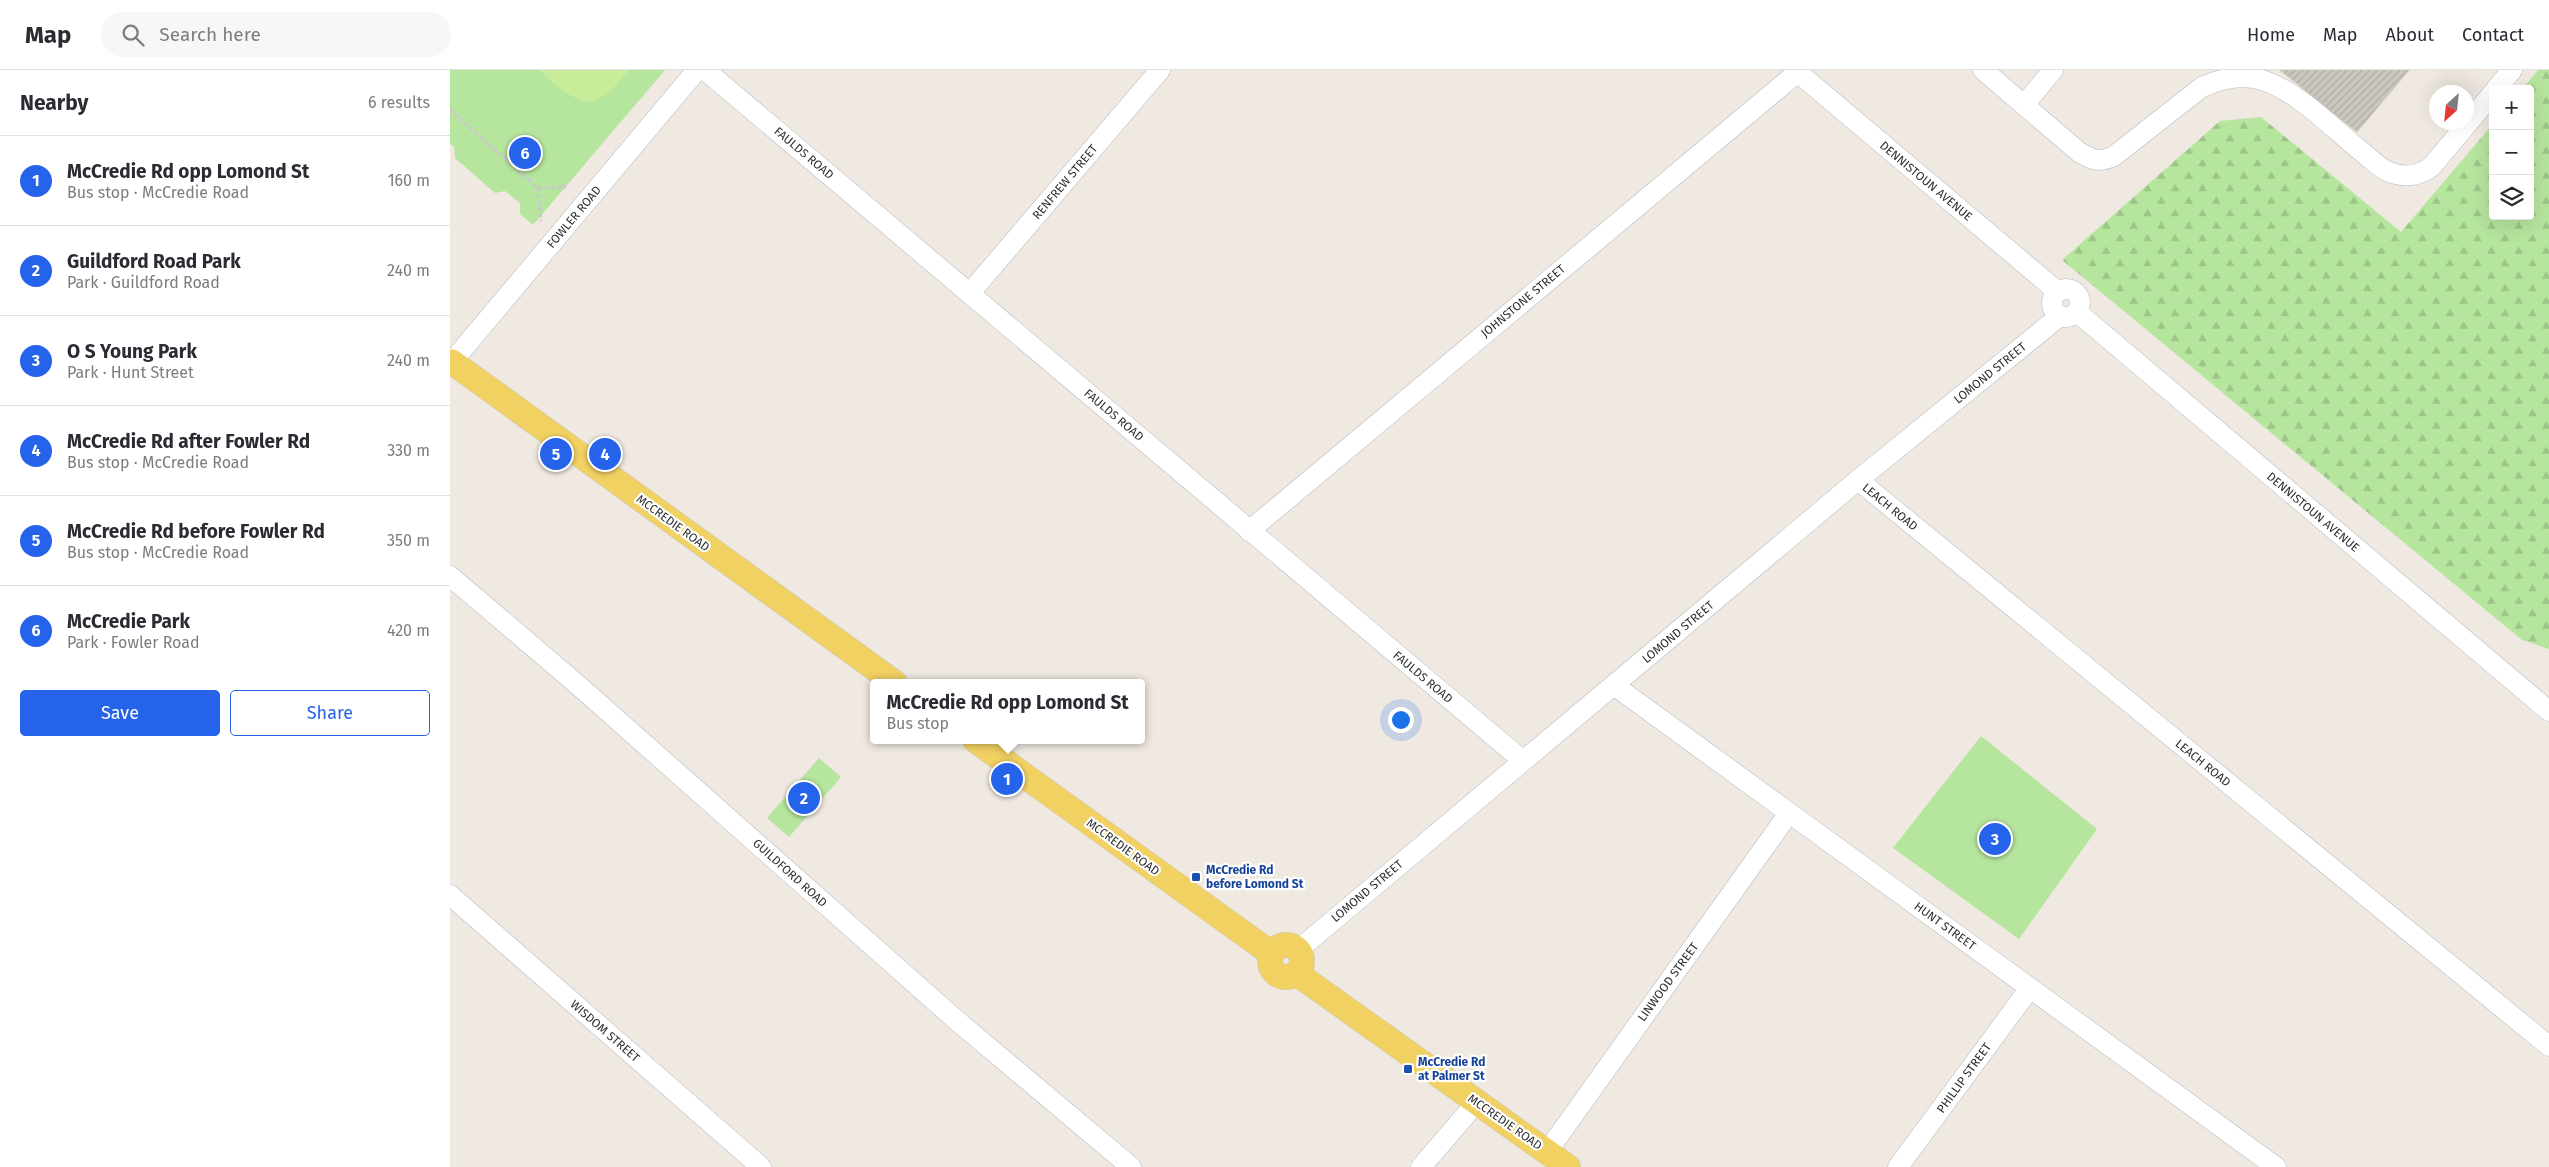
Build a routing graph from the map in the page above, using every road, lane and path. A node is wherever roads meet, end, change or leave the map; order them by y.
1 (698, 70) edge
2 (705, 70) edge
3 (1160, 70) edge
4 (1983, 70) edge
5 (2053, 70) edge
6 (2512, 70) edge
7 (1796, 71) edge
8 (2499, 85) edge
9 (2489, 98) edge
10 (2024, 105) junction
11 (450, 110) edge
12 (538, 188) junction
13 (567, 188) dead end
14 (541, 220) dead end
15 (970, 293) junction
16 (2069, 314) junction
17 (451, 363) edge
18 (1858, 480) junction
19 (1249, 531) junction
20 (450, 576) edge
21 (889, 679) edge
22 (1615, 686) junction
23 (2549, 711) edge
24 (980, 744) edge
25 (1522, 760) junction
26 (1789, 813) junction
27 (450, 895) edge
28 (1297, 962) junction
29 (2030, 988) junction
30 (2549, 1046) edge
31 (1477, 1102) junction
32 (1547, 1152) junction
33 (2267, 1165) edge
34 (761, 1167) edge
35 (1131, 1167) edge
36 (1421, 1167) edge
37 (1568, 1167) edge
38 (1898, 1167) edge

1 - 17 street, FOWLER ROAD
2 - 15 street, FAULDS ROAD
3 - 15 street, RENFREW STREET
4 - 10 street
5 - 10 street
6 - 8 street
7 - 16 street, DENNISTOUN AVENUE
7 - 19 street, JOHNSTONE STREET
9 - 10 street
11 - 12 path
12 - 13 path
12 - 14 path
15 - 19 street, FAULDS ROAD
16 - 18 street, LOMOND STREET
16 - 23 street, DENNISTOUN AVENUE
17 - 21 main road, MCCREDIE ROAD
18 - 22 street, LOMOND STREET
18 - 30 street, LEACH ROAD
19 - 25 street, FAULDS ROAD
20 - 35 street, GUILDFORD ROAD
22 - 25 street, LOMOND STREET
22 - 26 street, HUNT STREET
24 - 28 main road, MCCREDIE ROAD
25 - 28 street, LOMOND STREET
26 - 29 street, HUNT STREET
26 - 32 street, LINWOOD STREET
27 - 34 street, WISDOM STREET
28 - 31 main road, MCCREDIE ROAD
29 - 33 street, HUNT STREET
29 - 38 street, PHILLIP STREET
31 - 32 main road, MCCREDIE ROAD
31 - 36 street
32 - 37 main road, MCCREDIE ROAD

